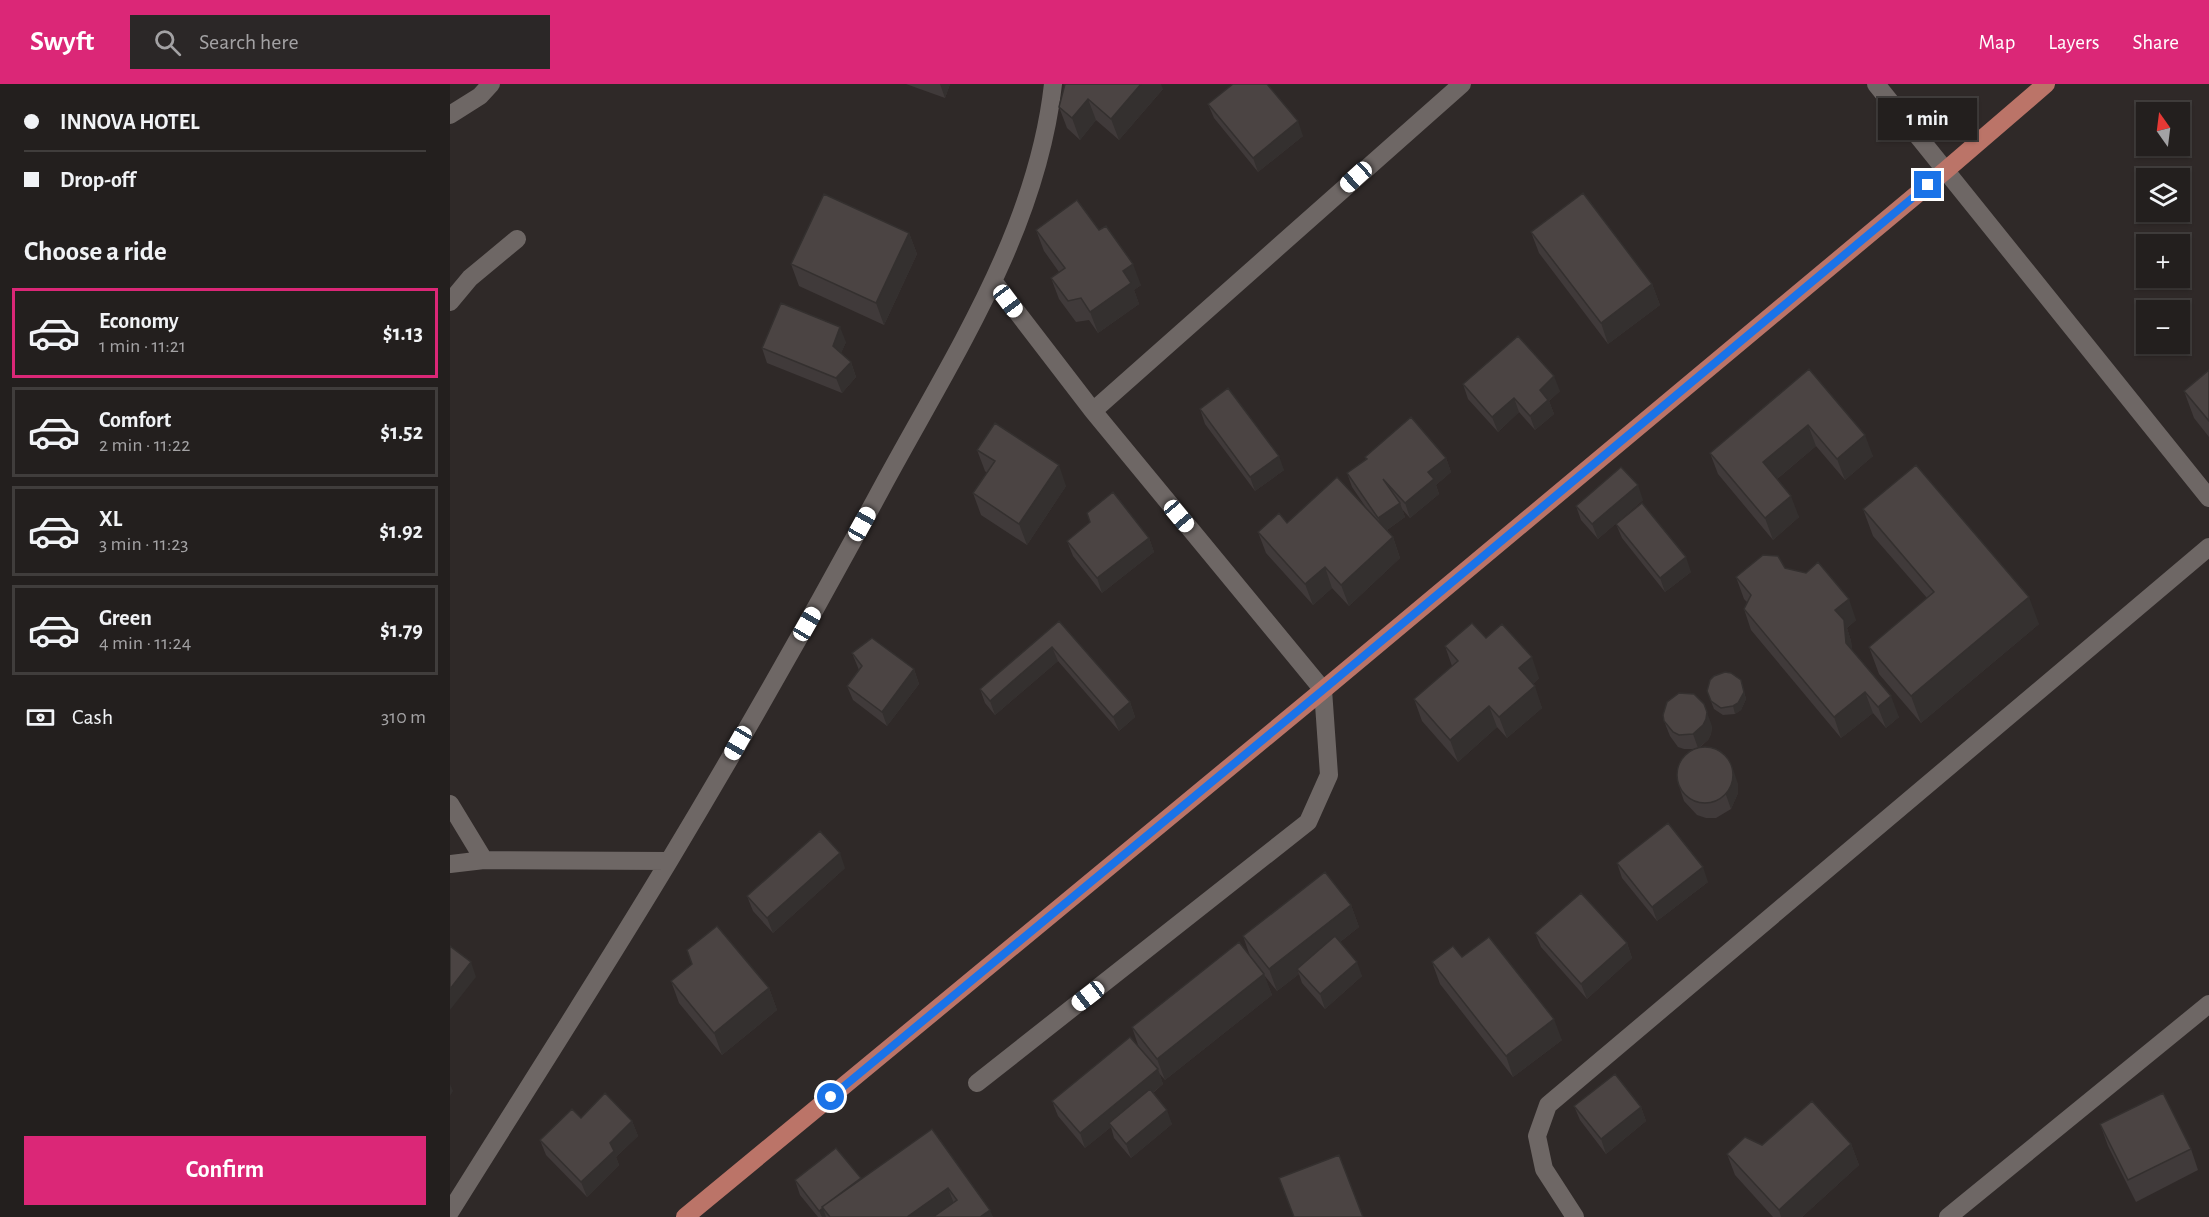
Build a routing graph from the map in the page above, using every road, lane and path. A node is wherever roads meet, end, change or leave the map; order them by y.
1 (491, 84) edge
2 (1053, 84) edge
3 (1462, 84) edge
4 (1876, 84) edge
5 (2046, 84) edge
6 (450, 115) edge
7 (1946, 170) junction
8 (517, 239) dead end
9 (994, 282) junction
10 (450, 302) edge
11 (1093, 411) junction
12 (2209, 498) edge
13 (2209, 548) edge
14 (1323, 690) junction
15 (450, 804) edge
16 (484, 860) junction
17 (669, 861) junction
18 (450, 864) edge
19 (2209, 1004) edge
20 (977, 1083) dead end
21 (450, 1212) edge
22 (685, 1217) edge
23 (1575, 1217) edge
24 (1948, 1217) edge

1 - 6 street
2 - 9 street
3 - 11 street
4 - 7 street
5 - 7 main road
7 - 12 street
7 - 14 main road
8 - 10 street
9 - 11 street
9 - 17 street
11 - 14 street
13 - 23 street
14 - 20 street
14 - 22 main road
15 - 16 street
16 - 17 street
16 - 18 street
17 - 21 street
19 - 24 street

